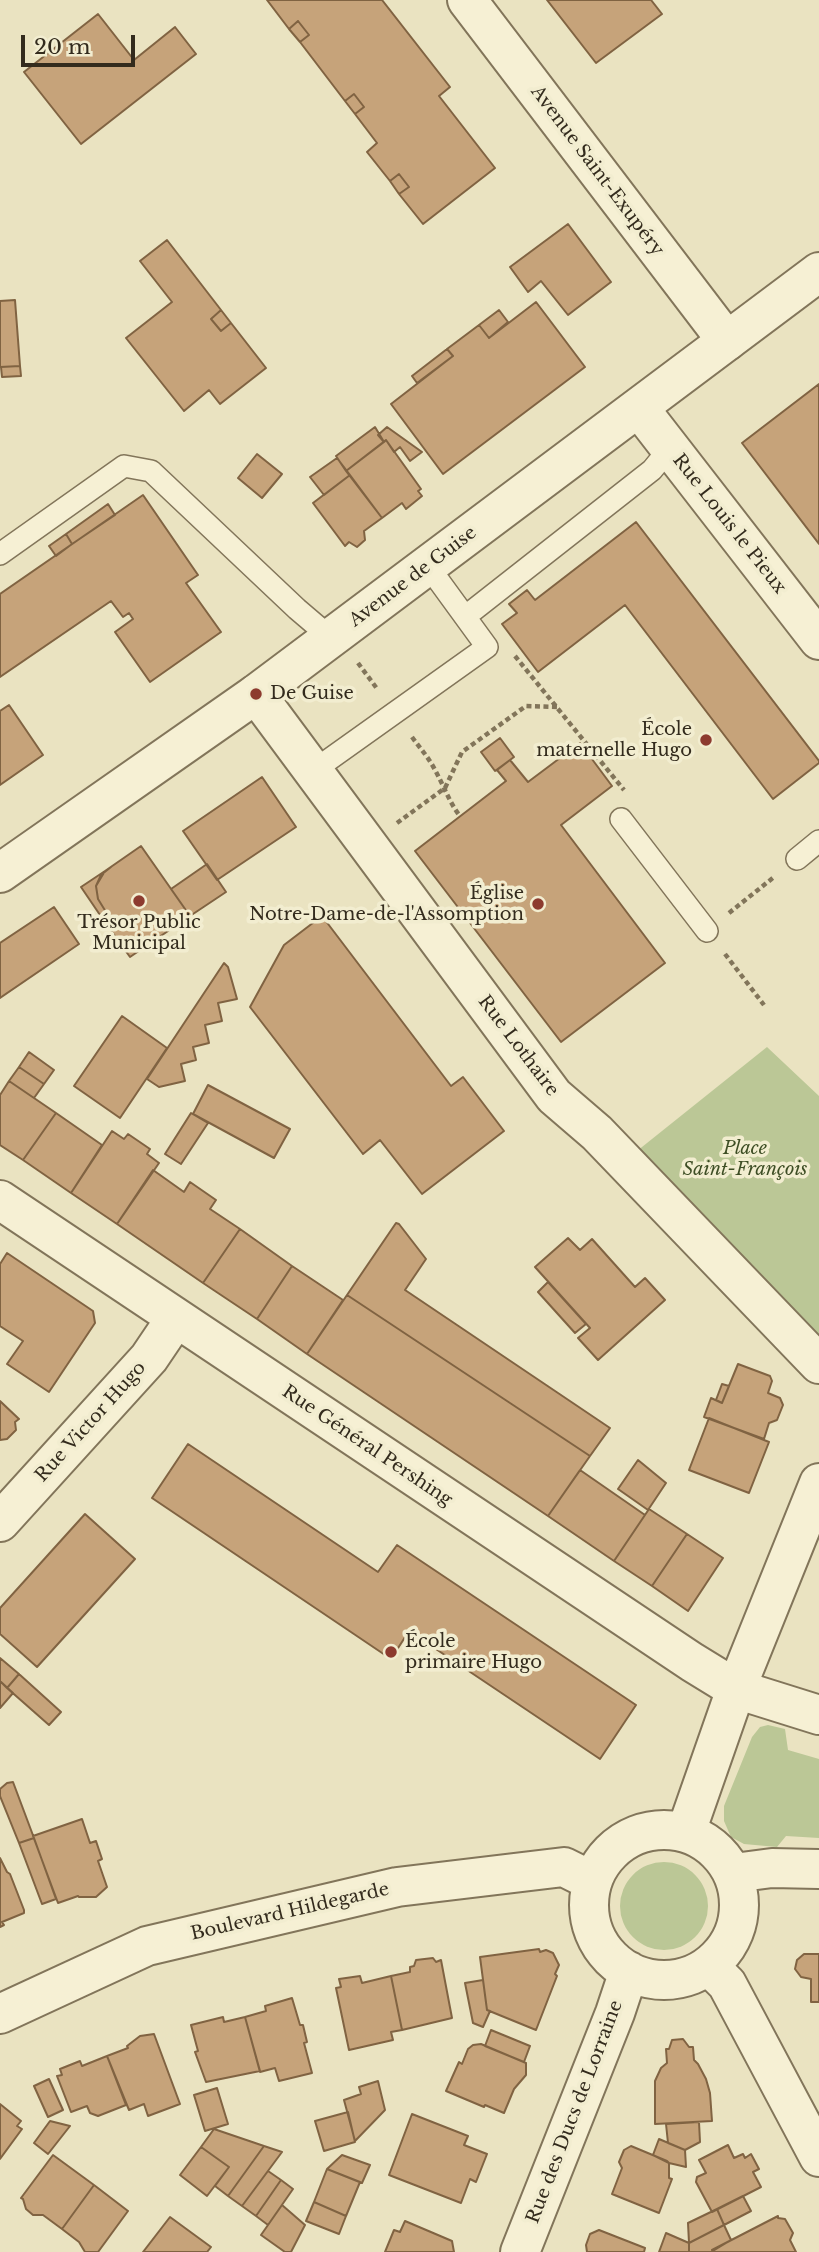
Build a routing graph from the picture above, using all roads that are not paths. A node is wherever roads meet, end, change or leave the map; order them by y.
1 (467, 0) edge
2 (819, 272) edge
3 (727, 341) junction
4 (639, 408) junction
5 (670, 448) junction
6 (0, 554) edge
7 (428, 566) junction
8 (466, 616) junction
9 (331, 638) junction
10 (819, 640) edge
11 (256, 694) junction
12 (313, 771) junction
13 (621, 819) dead end
14 (819, 841) edge
15 (797, 859) road end
16 (0, 873) edge
17 (707, 931) road end
18 (0, 1200) edge
19 (176, 1318) junction
20 (819, 1364) edge
21 (819, 1483) edge
22 (0, 1522) edge
23 (736, 1689) junction
24 (819, 1715) edge
25 (686, 1832) junction
26 (819, 1869) edge
27 (734, 1874) junction
28 (592, 1881) junction
29 (709, 1966) junction
30 (629, 1971) junction
31 (0, 2014) edge
32 (819, 2157) edge
33 (520, 2252) edge

1 - 3 street, Avenue Saint-Exupéry
2 - 3 street, Avenue de Guise
3 - 4 street, Avenue de Guise
4 - 5 street, Rue Louis le Pieux
4 - 7 street, Avenue de Guise
5 - 8 lane
5 - 10 street, Rue Louis le Pieux
6 - 9 lane
7 - 8 lane
7 - 9 street, Avenue de Guise
8 - 12 lane
9 - 11 street, Avenue de Guise
11 - 12 street, Rue Lothaire
11 - 16 street, Avenue de Guise
12 - 20 street, Rue Lothaire
13 - 17 lane
14 - 15 lane
18 - 19 street, Rue Général Pershing
19 - 22 street, Rue Victor Hugo
19 - 23 street, Rue Général Pershing
21 - 23 street
23 - 24 street
23 - 25 street
25 - 27 street
25 - 28 street
26 - 27 street
27 - 29 street
28 - 30 street
28 - 31 street, Boulevard Hildegarde
29 - 30 street
29 - 32 street
30 - 33 street, Rue des Ducs de Lorraine

